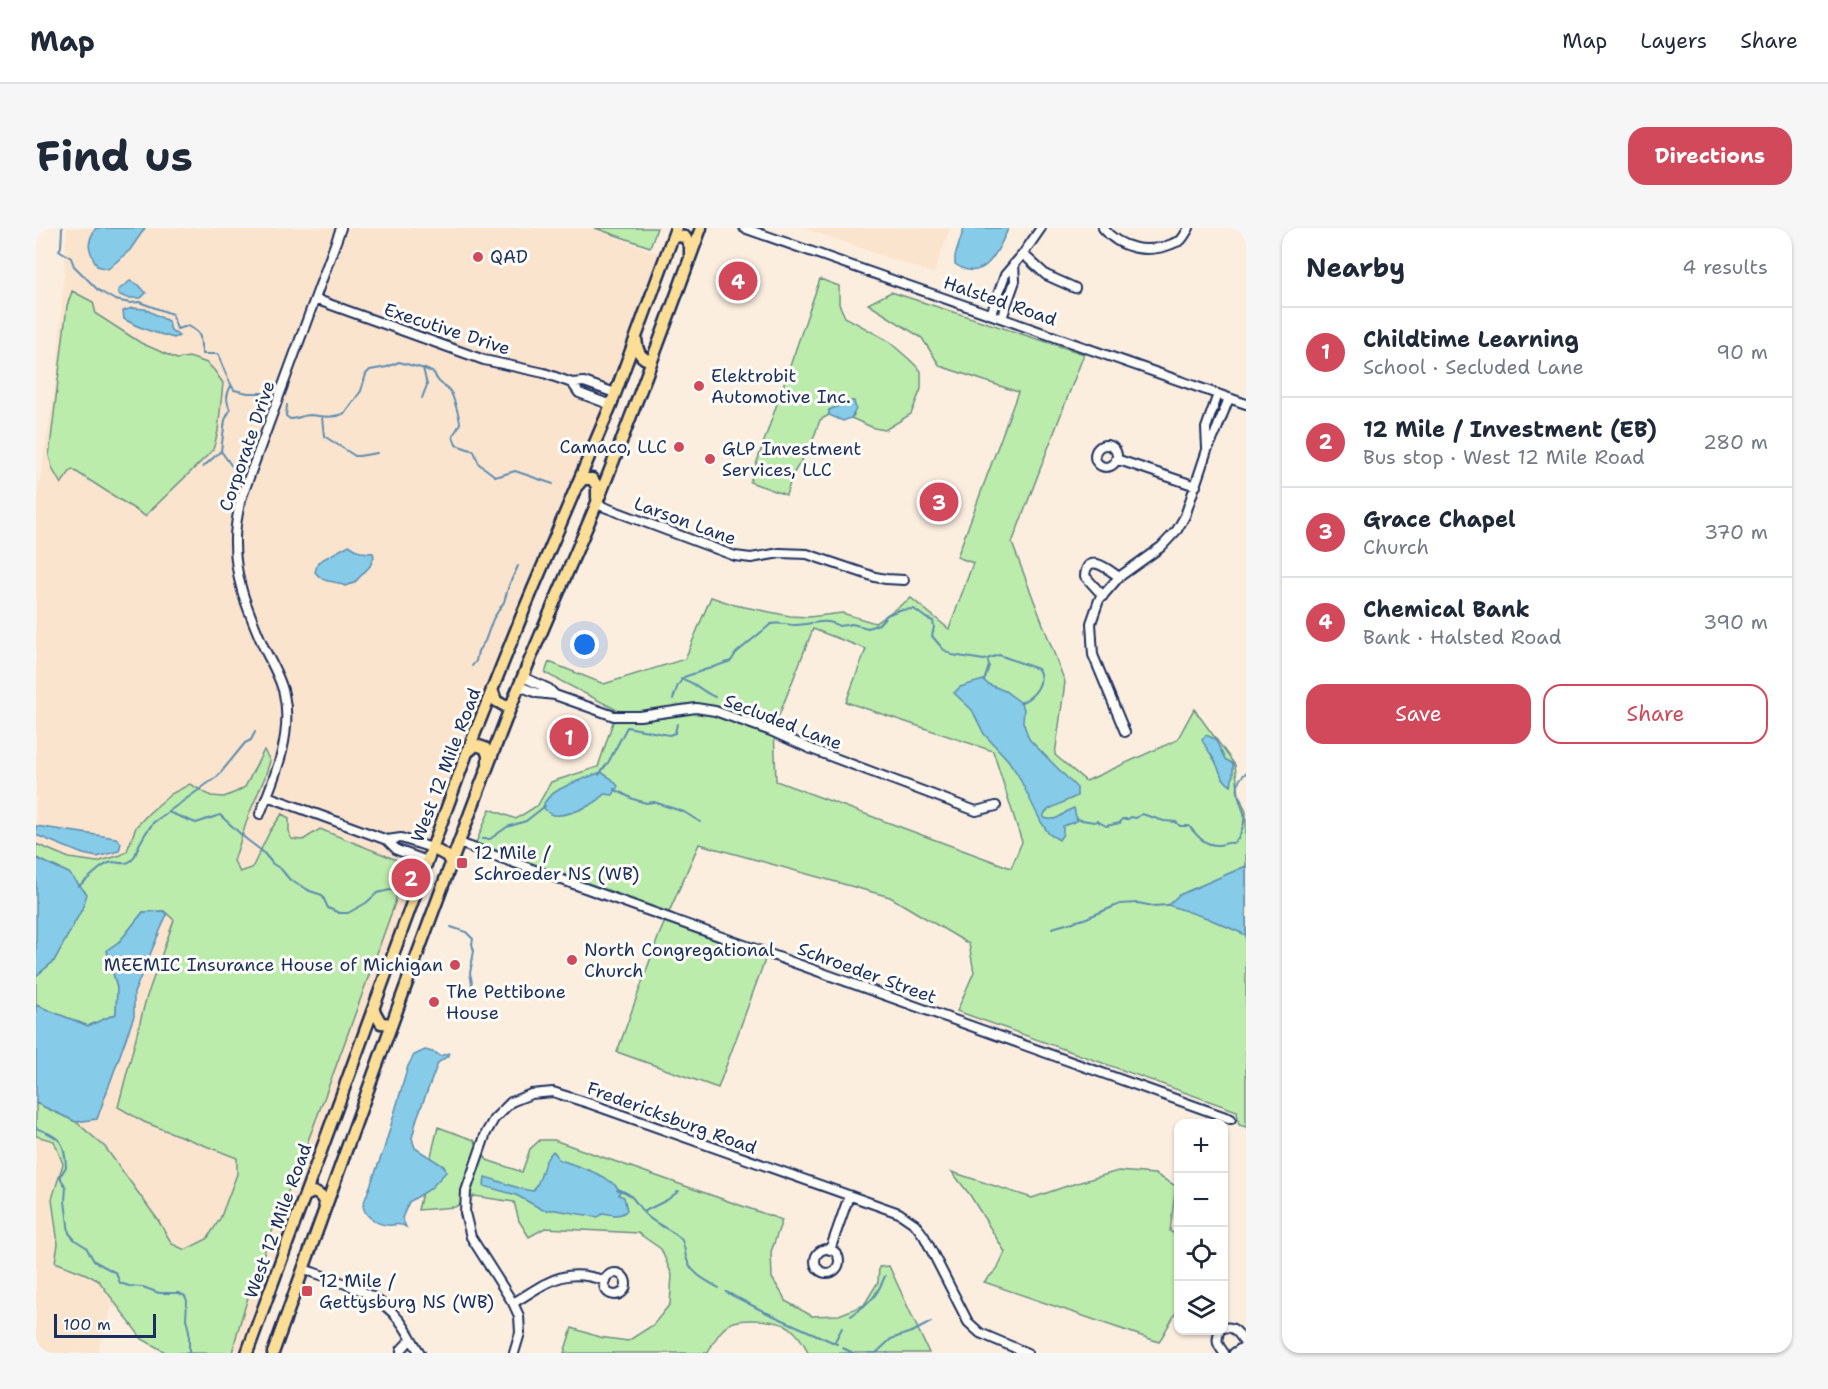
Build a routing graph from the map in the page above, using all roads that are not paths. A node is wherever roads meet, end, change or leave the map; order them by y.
1 (341, 228) edge
2 (701, 228) edge
3 (744, 228) edge
4 (1041, 228) edge
5 (1103, 228) edge
6 (1189, 228) edge
7 (674, 234) edge
8 (1023, 254) junction
9 (690, 258) junction
10 (1014, 264) junction
11 (1075, 288) dead end
12 (315, 299) junction
13 (991, 314) junction
14 (1002, 318) junction
15 (636, 338) junction
16 (652, 360) junction
17 (572, 383) junction
18 (615, 393) junction
19 (1218, 394) junction
20 (1229, 398) junction
21 (1246, 404) edge
22 (610, 405) junction
23 (1207, 450) junction
24 (1116, 459) dead end
25 (1196, 486) junction
26 (576, 487) junction
27 (596, 504) junction
28 (1119, 577) junction
29 (904, 580) dead end
30 (1103, 596) junction
31 (521, 682) junction
32 (492, 689) junction
33 (511, 706) junction
34 (1125, 732) dead end
35 (467, 753) junction
36 (488, 766) junction
37 (267, 796) junction
38 (996, 806) dead end
39 (260, 814) dead end
40 (387, 840) junction
41 (459, 843) junction
42 (432, 848) junction
43 (427, 861) junction
44 (451, 864) junction
45 (373, 1009) junction
46 (392, 1024) junction
47 (1231, 1119) dead end
48 (305, 1196) junction
49 (849, 1196) junction
50 (325, 1209) junction
51 (830, 1250) dead end
52 (303, 1269) junction
53 (604, 1281) dead end
54 (513, 1303) junction
55 (1228, 1327) edge
56 (1218, 1335) edge
57 (411, 1339) junction
58 (1246, 1345) edge
59 (247, 1353) edge
60 (273, 1353) edge
61 (401, 1353) edge
62 (420, 1353) edge
63 (514, 1353) edge
64 (1027, 1353) edge
65 (1224, 1353) edge
66 (1234, 1353) edge

1 - 12 street, Corporate Drive
2 - 9 main road
3 - 13 street, Halsted Road
4 - 8 street
5 - 6 street
7 - 9 main road
7 - 15 main road, West 12 Mile Road
8 - 10 street
8 - 11 street
9 - 16 main road
10 - 13 street
10 - 14 street
12 - 17 street, Executive Drive
12 - 37 street, Corporate Drive
13 - 14 street, Halsted Road
14 - 19 street, Halsted Road
15 - 16 main road
15 - 18 main road, West 12 Mile Road
16 - 27 main road
17 - 18 street, Executive Drive
17 - 22 street, Executive Drive
18 - 22 main road, West 12 Mile Road
19 - 20 street, Halsted Road
19 - 23 street
20 - 21 street, Halsted Road
20 - 23 street
22 - 26 main road, West 12 Mile Road
23 - 25 street
24 - 25 street
25 - 28 street
26 - 27 main road
26 - 32 main road, West 12 Mile Road
27 - 29 street, Larson Lane
27 - 31 main road
28 - 30 street
28 - 30 street
30 - 34 street
31 - 33 main road
31 - 38 street, Secluded Lane
32 - 33 main road
32 - 35 main road, West 12 Mile Road
33 - 36 main road
35 - 36 main road
35 - 42 main road, West 12 Mile Road
36 - 41 main road
37 - 39 street, Corporate Drive
37 - 40 street
40 - 42 street
40 - 43 street
41 - 44 main road
41 - 47 street, Schroeder Street
42 - 43 main road, West 12 Mile Road
42 - 44 main road
43 - 45 main road, West 12 Mile Road
44 - 46 main road
45 - 46 main road
45 - 48 main road, West 12 Mile Road
46 - 50 main road
48 - 50 main road
48 - 59 main road, West 12 Mile Road
49 - 51 street
49 - 54 street, Fredericksburg Road
49 - 64 street, Fredericksburg Road
50 - 52 main road
52 - 57 street
52 - 60 main road
53 - 54 street
54 - 63 street, Fredericksburg Road
55 - 58 street
56 - 65 street
57 - 61 street
57 - 62 street
58 - 66 street

